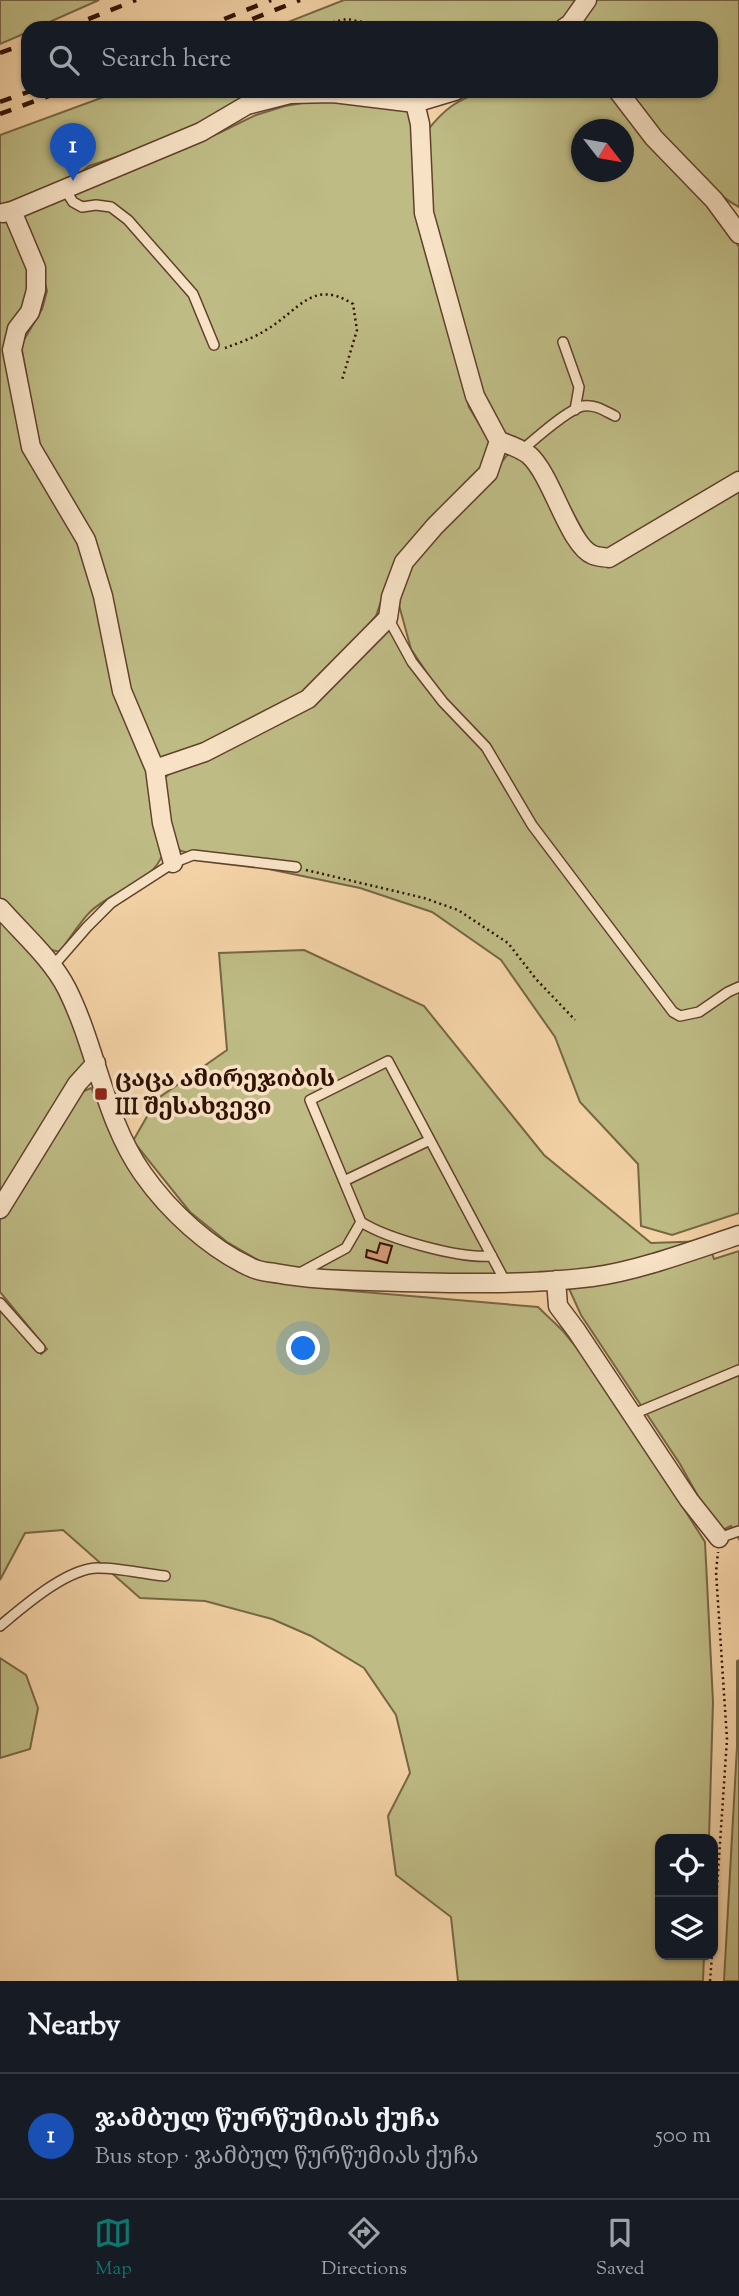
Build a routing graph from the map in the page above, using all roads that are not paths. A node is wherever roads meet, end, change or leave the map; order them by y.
1 (587, 0) edge
2 (573, 21) edge
3 (275, 98) edge
4 (374, 98) edge
5 (432, 98) edge
6 (623, 98) edge
7 (415, 103) junction
8 (64, 188) junction
9 (714, 200) junction
10 (6, 212) edge
11 (739, 216) edge
12 (739, 234) edge
13 (563, 342) dead end
14 (214, 345) road end
15 (575, 410) junction
16 (615, 416) dead end
17 (499, 441) junction
18 (522, 450) junction
19 (739, 481) edge
20 (388, 618) junction
21 (155, 769) junction
22 (173, 863) junction
23 (296, 867) road end
24 (0, 908) edge
25 (53, 966) junction
26 (739, 987) edge
27 (96, 1063) junction
28 (430, 1140) junction
29 (344, 1181) junction
30 (0, 1209) edge
31 (361, 1222) junction
32 (739, 1235) edge
33 (492, 1256) junction
34 (293, 1276) junction
35 (556, 1280) junction
36 (506, 1283) junction
37 (0, 1303) edge
38 (40, 1348) dead end
39 (739, 1370) edge
40 (631, 1415) junction
41 (739, 1531) edge
42 (719, 1538) joint
43 (164, 1576) dead end
44 (0, 1626) edge

1 - 2 street
3 - 8 street
4 - 7 street
5 - 7 street
6 - 9 street
7 - 17 street
8 - 10 street
8 - 14 lane
9 - 11 street
9 - 12 street
10 - 21 street
13 - 15 lane
15 - 16 lane
15 - 18 lane
17 - 18 street
17 - 20 street
18 - 19 street
20 - 21 street
20 - 26 lane
21 - 22 street
22 - 23 lane
22 - 25 lane
24 - 25 street
25 - 27 street
27 - 30 street
27 - 34 street
28 - 29 lane
28 - 29 lane
28 - 33 lane
29 - 31 lane
31 - 33 lane
31 - 34 lane
32 - 35 street
33 - 36 lane
34 - 36 street
35 - 36 street
35 - 40 street
37 - 38 lane
39 - 40 lane
40 - 42 street
41 - 42 lane
43 - 44 lane

